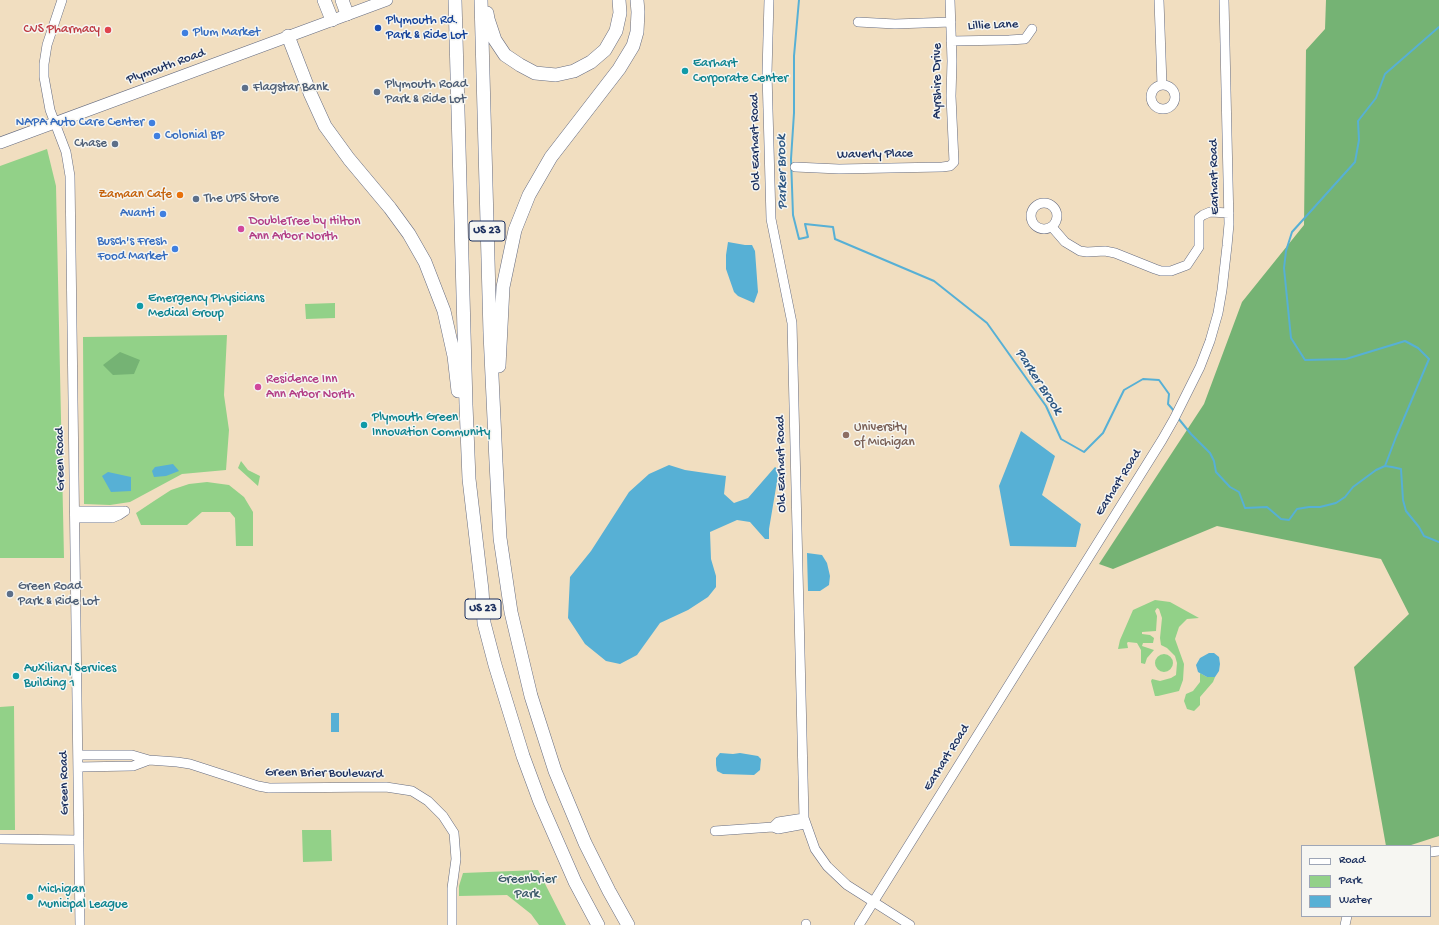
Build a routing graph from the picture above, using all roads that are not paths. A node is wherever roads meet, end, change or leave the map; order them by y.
1 (62, 0) edge
2 (324, 0) edge
3 (342, 0) edge
4 (387, 0) edge
5 (455, 0) edge
6 (481, 0) edge
7 (486, 0) edge
8 (620, 0) edge
9 (637, 0) edge
10 (770, 0) edge
11 (950, 0) edge
12 (1159, 0) edge
13 (1224, 0) edge
14 (347, 14) junction
15 (332, 20) junction
16 (858, 22) dead end
17 (950, 22) junction
18 (1032, 29) dead end
19 (288, 36) junction
20 (951, 41) junction
21 (1162, 86) dead end
22 (55, 123) junction
23 (0, 143) edge
24 (954, 162) joint
25 (795, 167) dead end
26 (1229, 213) junction
27 (1052, 227) dead end
28 (496, 462) junction
29 (484, 623) junction
30 (78, 755) junction
31 (149, 760) junction
32 (78, 767) junction
33 (805, 821) junction
34 (715, 831) dead end
35 (0, 839) edge
36 (79, 840) junction
37 (873, 901) junction
38 (80, 925) edge
39 (452, 925) edge
40 (598, 925) edge
41 (628, 925) edge
42 (859, 925) edge
43 (910, 925) edge

1 - 22 street, Green Road
2 - 15 highway
3 - 14 highway
4 - 14 main road, Plymouth Road
5 - 29 highway, US 23
6 - 28 highway, US 23
7 - 8 highway
9 - 28 highway
10 - 33 street, Old Earhart Road
11 - 17 street, Ayrshire Drive
12 - 21 street
13 - 26 street, Earhart Road
14 - 15 main road, Plymouth Road
15 - 19 main road, Plymouth Road
16 - 17 street
17 - 20 street, Ayrshire Drive
18 - 20 street, Lillie Lane
19 - 22 main road, Plymouth Road
19 - 29 highway
20 - 24 street, Ayrshire Drive
22 - 23 main road, Plymouth Road
22 - 30 street, Green Road
24 - 25 street, Waverly Place
26 - 27 street
26 - 37 street, Earhart Road
28 - 41 highway, US 23
29 - 40 highway, US 23
30 - 31 street, Green Brier Boulevard
30 - 32 street, Green Road
31 - 32 street, Green Brier Boulevard
31 - 39 street, Green Brier Boulevard
32 - 36 street, Green Road
33 - 34 street
33 - 37 street, Old Earhart Road
35 - 36 street
36 - 38 street, Green Road
37 - 42 street, Earhart Road
37 - 43 street, Old Earhart Road

